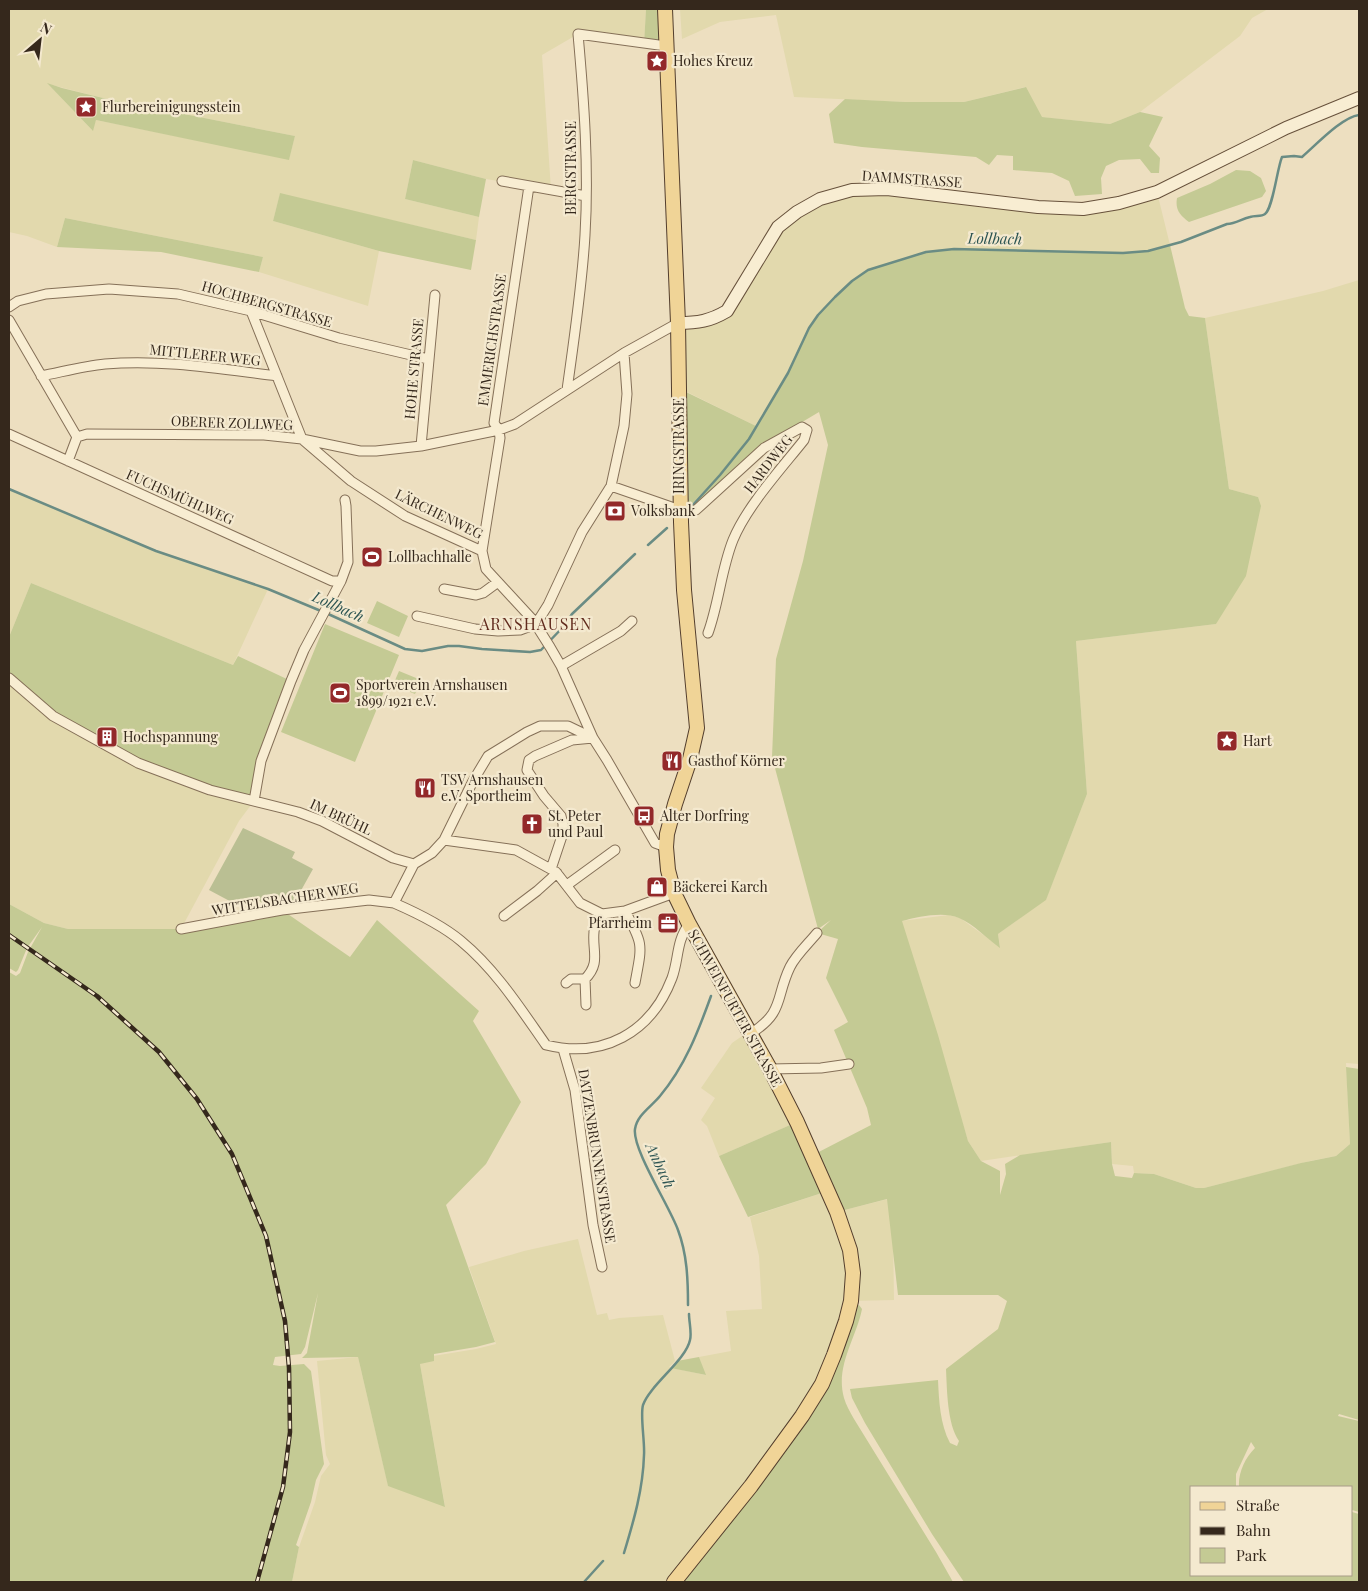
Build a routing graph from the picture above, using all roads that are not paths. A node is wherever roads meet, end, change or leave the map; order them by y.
1 (665, 9) edge
2 (666, 46) junction
3 (1356, 99) edge
4 (502, 181) dead end
5 (529, 186) junction
6 (586, 196) junction
7 (435, 295) dead end
8 (9, 307) edge
9 (251, 310) junction
10 (9, 320) edge
11 (678, 323) junction
12 (624, 353) junction
13 (428, 359) junction
14 (41, 376) junction
15 (277, 376) junction
16 (567, 390) junction
17 (499, 430) junction
18 (9, 434) edge
19 (77, 437) junction
20 (302, 438) junction
21 (421, 446) junction
22 (68, 461) junction
23 (611, 486) junction
24 (345, 500) dead end
25 (680, 510) junction
26 (482, 551) junction
27 (341, 581) junction
28 (498, 582) junction
29 (444, 588) dead end
30 (417, 616) dead end
31 (632, 621) dead end
32 (536, 624) junction
33 (708, 633) dead end
34 (561, 666) junction
35 (9, 678) edge
36 (593, 738) junction
37 (254, 801) junction
38 (444, 840) junction
39 (666, 847) junction
40 (615, 850) dead end
41 (414, 864) junction
42 (554, 871) junction
43 (567, 886) junction
44 (674, 893) junction
45 (394, 903) junction
46 (625, 911) junction
47 (602, 914) junction
48 (504, 916) dead end
49 (689, 924) junction
50 (181, 929) dead end
51 (817, 933) dead end
52 (585, 979) junction
53 (566, 983) dead end
54 (634, 983) dead end
55 (586, 1005) dead end
56 (750, 1034) junction
57 (563, 1049) junction
58 (849, 1064) dead end
59 (770, 1069) junction
60 (602, 1267) dead end
61 (674, 1582) edge

1 - 2 main road, IRINGSTRASSE
2 - 6 street, BERGSTRASSE
2 - 11 main road, IRINGSTRASSE
3 - 11 street, DAMMSTRASSE
4 - 5 street
5 - 6 street
5 - 17 street, EMMERICHSTRASSE
6 - 16 street, BERGSTRASSE
7 - 13 street, HOHE STRASSE
8 - 9 street, HOCHBERGSTRASSE
9 - 13 street, HOCHBERGSTRASSE
9 - 15 street, LÄRCHENWEG
10 - 14 street
11 - 12 street, OBERER ZOLLWEG
11 - 25 main road, IRINGSTRASSE
12 - 16 street, OBERER ZOLLWEG
12 - 23 street
13 - 21 street, HOHE STRASSE
14 - 15 street, MITTLERER WEG
14 - 19 street
15 - 20 street, LÄRCHENWEG
16 - 17 street, OBERER ZOLLWEG
17 - 21 street, OBERER ZOLLWEG
17 - 26 street, EMMERICHSTRASSE
18 - 22 street, FUCHSMÜHLWEG
19 - 20 street, OBERER ZOLLWEG
19 - 22 street
20 - 21 street, OBERER ZOLLWEG
20 - 26 street, LÄRCHENWEG
22 - 27 street, FUCHSMÜHLWEG
23 - 25 street
23 - 32 street
24 - 27 street
25 - 33 street, HARDWEG
25 - 39 main road, IRINGSTRASSE
26 - 28 street, EMMERICHSTRASSE
27 - 37 street
28 - 29 street
28 - 32 street, EMMERICHSTRASSE
30 - 32 street
31 - 34 street
32 - 34 street, EMMERICHSTRASSE
34 - 36 street, EMMERICHSTRASSE
35 - 37 street, IM BRÜHL
36 - 38 street
36 - 39 street
36 - 42 street
37 - 41 street, IM BRÜHL
38 - 41 street
38 - 42 street
39 - 44 main road, IRINGSTRASSE
40 - 43 street
41 - 45 street
42 - 43 street
42 - 48 street
43 - 47 street
44 - 46 street
44 - 49 main road, SCHWEINFURTER STRASSE
45 - 50 street, WITTELSBACHER WEG
45 - 57 street
46 - 47 street
46 - 54 street
47 - 52 street
49 - 56 main road, SCHWEINFURTER STRASSE
49 - 57 street
51 - 56 street
52 - 53 street
52 - 55 street
56 - 59 main road, SCHWEINFURTER STRASSE
57 - 60 street, DATZENBRUNNENSTRASSE
58 - 59 street
59 - 61 main road, SCHWEINFURTER STRASSE

